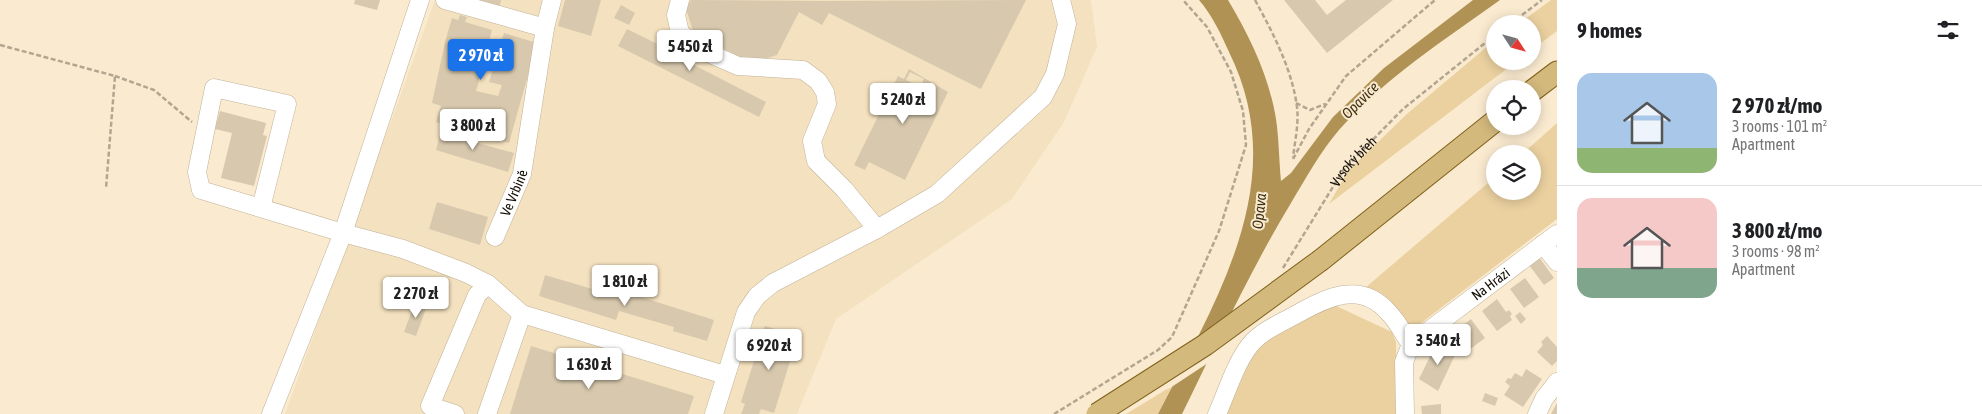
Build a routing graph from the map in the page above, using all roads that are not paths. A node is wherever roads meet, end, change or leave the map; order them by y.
1 (420, 0) edge
2 (444, 0) edge
3 (552, 0) edge
4 (680, 0) edge
5 (1061, 0) edge
6 (545, 28) junction
7 (1557, 72) edge
8 (1541, 84) edge
9 (1486, 128) edge
10 (261, 208) junction
11 (877, 230) junction
12 (342, 233) junction
13 (495, 237) dead end
14 (1550, 239) edge
15 (1557, 262) edge
16 (488, 284) junction
17 (522, 314) junction
18 (1410, 344) junction
19 (725, 375) junction
20 (1557, 382) edge
21 (272, 414) edge
22 (455, 414) edge
23 (487, 414) edge
24 (714, 414) edge
25 (1096, 414) edge
26 (1217, 414) edge
27 (1405, 414) edge
28 (1536, 414) edge

1 - 12 street
2 - 6 street
3 - 6 street, Ve Vrbině
4 - 11 street
5 - 11 street
6 - 13 street, Ve Vrbině
7 - 8 main road
9 - 25 main road, bridge
10 - 10 street
10 - 12 street
11 - 19 street
12 - 16 street
12 - 21 street
14 - 15 street
14 - 18 street, Na Hrázi
16 - 17 street
16 - 22 street
17 - 19 street
17 - 23 street
18 - 26 street
18 - 27 street
19 - 24 street
20 - 28 street

